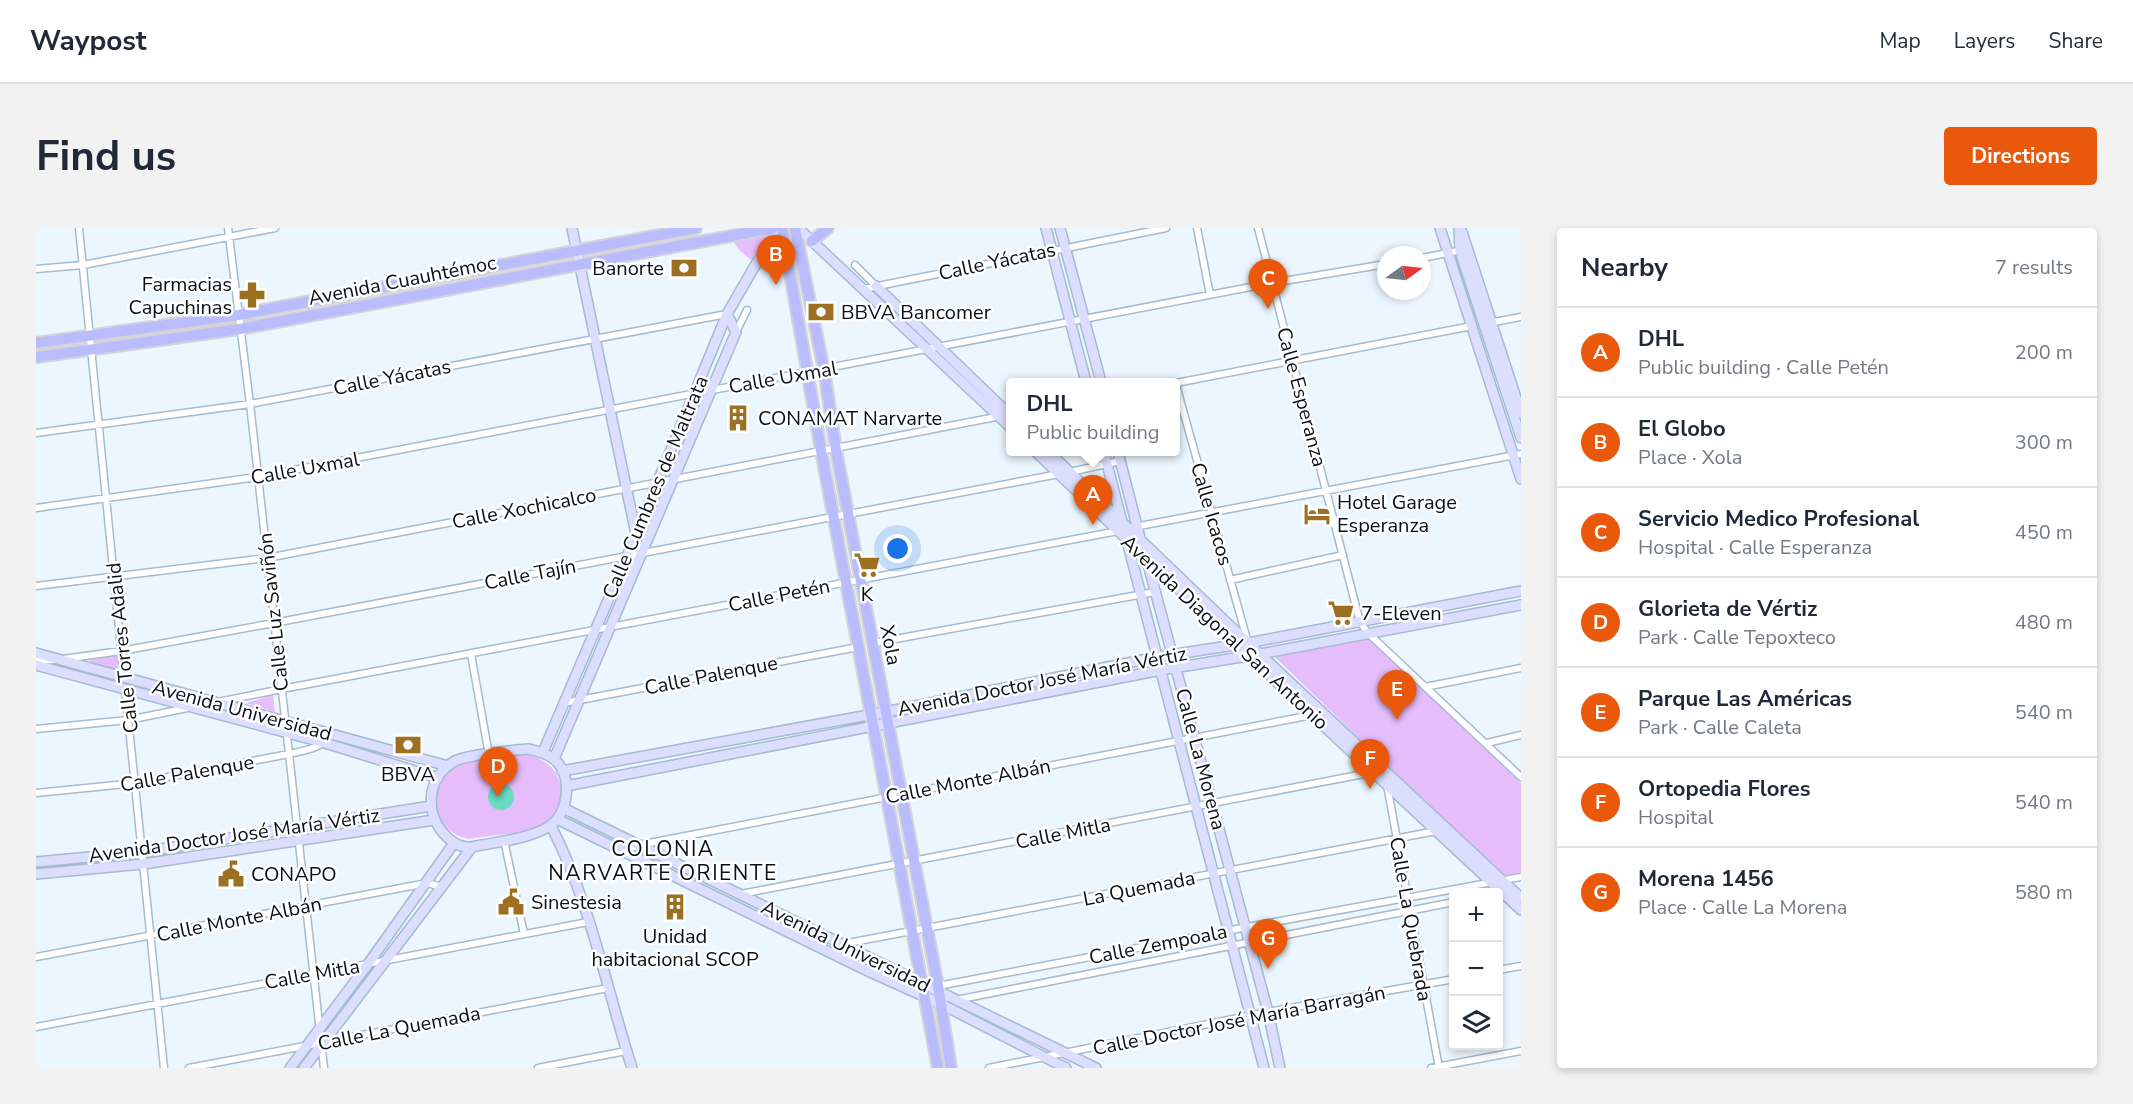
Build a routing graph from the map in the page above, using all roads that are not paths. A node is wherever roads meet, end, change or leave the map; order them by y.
1 (79, 228) edge
2 (228, 228) edge
3 (275, 228) edge
4 (572, 228) edge
5 (696, 228) edge
6 (773, 228) edge
7 (782, 228) edge
8 (797, 228) edge
9 (828, 228) edge
10 (1046, 228) edge
11 (1060, 228) edge
12 (1166, 228) edge
13 (1197, 228) edge
14 (1258, 228) edge
15 (1441, 228) edge
16 (1460, 228) edge
17 (229, 237) junction
18 (812, 241) junction
19 (1065, 247) junction
20 (1051, 250) junction
21 (1464, 250) junction
22 (577, 251) junction
23 (1448, 253) junction
24 (1431, 256) edge
25 (580, 264) junction
26 (83, 265) junction
27 (855, 265) dead end
28 (1377, 266) edge
29 (36, 269) edge
30 (1272, 284) junction
31 (876, 286) junction
32 (863, 289) junction
33 (1210, 296) junction
34 (747, 310) dead end
35 (727, 314) junction
36 (238, 315) junction
37 (1521, 316) edge
38 (1084, 320) junction
39 (1070, 322) junction
40 (1487, 323) junction
41 (1472, 326) junction
42 (240, 329) junction
43 (736, 332) junction
44 (89, 336) junction
45 (595, 338) junction
46 (36, 343) edge
47 (940, 348) junction
48 (91, 350) junction
49 (928, 350) junction
50 (36, 357) edge
51 (1292, 360) junction
52 (824, 370) junction
53 (807, 373) junction
54 (1085, 378) edge
55 (1100, 378) edge
56 (1180, 383) edge
57 (711, 391) junction
58 (1517, 391) edge
59 (695, 393) junction
60 (1180, 398) edge
61 (250, 404) junction
62 (610, 410) junction
63 (1006, 410) edge
64 (1521, 413) edge
65 (1006, 415) edge
66 (999, 416) junction
67 (1006, 422) edge
68 (98, 424) junction
69 (36, 433) edge
70 (1521, 438) edge
71 (836, 450) junction
72 (821, 452) junction
73 (1517, 455) edge
74 (1040, 456) edge
75 (1053, 456) edge
76 (1105, 456) edge
77 (1119, 456) edge
78 (1107, 464) junction
79 (1070, 472) junction
80 (1059, 474) junction
81 (257, 477) junction
82 (673, 479) junction
83 (1521, 479) edge
84 (657, 482) junction
85 (627, 488) junction
86 (1326, 491) junction
87 (107, 498) junction
88 (36, 508) edge
89 (1212, 513) junction
90 (848, 515) junction
91 (834, 518) junction
92 (1126, 529) junction
93 (636, 534) junction
94 (1140, 539) junction
95 (641, 554) junction
96 (1343, 555) junction
97 (627, 556) junction
98 (1146, 557) junction
99 (267, 558) junction
100 (115, 576) junction
101 (860, 580) junction
102 (1230, 580) junction
103 (846, 582) junction
104 (36, 586) edge
105 (1521, 591) edge
106 (1155, 592) junction
107 (1141, 595) junction
108 (1521, 605) edge
109 (1360, 622) junction
110 (274, 623) junction
111 (611, 626) junction
112 (595, 629) junction
113 (1368, 633) junction
114 (872, 643) junction
115 (1248, 643) junction
116 (1237, 645) junction
117 (858, 647) junction
118 (121, 651) junction
119 (36, 653) edge
120 (471, 654) junction
121 (1260, 654) junction
122 (1173, 655) junction
123 (1249, 656) junction
124 (1157, 657) junction
125 (59, 659) junction
126 (36, 663) edge
127 (1176, 668) junction
128 (1521, 668) edge
129 (1161, 670) junction
130 (124, 678) junction
131 (1425, 687) junction
132 (125, 689) junction
133 (282, 689) junction
134 (580, 699) junction
135 (216, 703) junction
136 (563, 703) junction
137 (192, 707) junction
138 (872, 714) junction
139 (1312, 715) junction
140 (886, 717) junction
141 (128, 720) junction
142 (285, 723) junction
143 (874, 726) junction
144 (36, 729) edge
145 (286, 733) junction
146 (332, 734) junction
147 (1521, 735) edge
148 (1195, 738) junction
149 (1179, 741) junction
150 (325, 743) junction
151 (1487, 743) junction
152 (543, 752) junction
153 (288, 754) junction
154 (489, 755) junction
155 (554, 759) junction
156 (448, 766) junction
157 (1384, 770) junction
158 (562, 771) junction
159 (1374, 772) junction
160 (1521, 777) edge
161 (438, 778) junction
162 (136, 783) junction
163 (1387, 785) junction
164 (566, 786) junction
165 (36, 794) edge
166 (900, 794) junction
167 (886, 796) junction
168 (1212, 804) junction
169 (431, 806) junction
170 (1196, 807) junction
171 (563, 808) junction
172 (434, 820) junction
173 (554, 822) junction
174 (297, 829) junction
175 (1436, 831) junction
176 (1397, 838) junction
177 (504, 840) junction
178 (298, 841) junction
179 (454, 843) junction
180 (639, 844) junction
181 (472, 847) junction
182 (625, 851) junction
183 (142, 852) junction
184 (913, 861) junction
185 (36, 862) edge
186 (143, 864) junction
187 (899, 864) junction
188 (1230, 871) junction
189 (36, 874) edge
190 (701, 874) junction
191 (1214, 874) junction
192 (1521, 877) edge
193 (1502, 880) junction
194 (1491, 882) junction
195 (427, 883) junction
196 (694, 885) junction
197 (442, 887) junction
198 (1496, 888) edge
199 (1517, 890) edge
200 (741, 894) junction
201 (1503, 895) edge
202 (1407, 897) junction
203 (1521, 898) edge
204 (1449, 903) edge
205 (305, 906) junction
206 (1521, 910) edge
207 (1409, 911) junction
208 (588, 922) junction
209 (1245, 927) junction
210 (926, 928) junction
211 (1228, 930) junction
212 (912, 931) junction
213 (524, 934) junction
214 (150, 935) junction
215 (1249, 943) junction
216 (842, 944) junction
217 (1232, 946) junction
218 (36, 957) edge
219 (386, 961) junction
220 (877, 961) junction
221 (368, 964) junction
222 (1521, 966) edge
223 (1503, 969) edge
224 (314, 973) junction
225 (872, 973) junction
226 (1449, 980) edge
227 (922, 983) junction
228 (1423, 984) junction
229 (608, 988) junction
230 (938, 988) junction
231 (925, 998) junction
232 (956, 1000) junction
233 (157, 1004) junction
234 (940, 1004) junction
235 (1268, 1012) junction
236 (1251, 1016) junction
237 (36, 1027) edge
238 (320, 1029) junction
239 (323, 1043) junction
240 (308, 1045) junction
241 (626, 1051) junction
242 (1521, 1051) edge
243 (1067, 1053) junction
244 (1045, 1058) junction
245 (164, 1068) edge
246 (189, 1068) edge
247 (290, 1068) edge
248 (304, 1068) edge
249 (324, 1068) edge
250 (538, 1068) edge
251 (632, 1068) edge
252 (938, 1068) edge
253 (951, 1068) edge
254 (989, 1068) edge
255 (1066, 1068) edge
256 (1096, 1068) edge
257 (1264, 1068) edge
258 (1280, 1068) edge
259 (1436, 1068) edge

1 - 26 street, Calle Torres Adalid
2 - 17 street, Calle Luz Saviñón
3 - 17 street
4 - 22 main road
5 - 22 main road, Avenida Cuauhtémoc
6 - 25 main road, Avenida Cuauhtémoc
7 - 35 main road, Calle Cumbres de Maltrata
7 - 53 main road, Xola
8 - 18 main road
8 - 52 main road, Xola
9 - 18 main road
10 - 20 main road
11 - 19 main road
12 - 19 street, Calle Yácatas
13 - 33 street
14 - 30 street, Calle Esperanza
15 - 21 main road
15 - 23 main road
16 - 21 main road
17 - 26 street
17 - 36 street, Calle Luz Saviñón
18 - 32 main road
19 - 20 street, Calle Yácatas
19 - 38 main road
20 - 31 street, Calle Yácatas
20 - 39 main road
21 - 23 street
21 - 40 main road
22 - 25 main road
22 - 36 main road, Avenida Cuauhtémoc
23 - 24 street
23 - 41 main road
25 - 42 main road, Avenida Cuauhtémoc
25 - 45 main road
26 - 29 street
26 - 44 street, Calle Torres Adalid
27 - 31 street
28 - 30 street, Calle Uxmal
30 - 33 street, Calle Uxmal
30 - 51 street, Calle Esperanza
31 - 32 street, Calle Yácatas
31 - 47 main road
32 - 49 main road
33 - 38 street, Calle Uxmal
34 - 43 street, Calle Cumbres de Maltrata
35 - 43 main road
35 - 45 street, Calle Yácatas
35 - 59 main road, Calle Cumbres de Maltrata
36 - 42 street, Calle Luz Saviñón
36 - 44 main road, Avenida Cuauhtémoc
37 - 40 street
38 - 39 street, Calle Uxmal
38 - 55 main road
39 - 47 street, Calle Uxmal
39 - 54 main road
40 - 58 main road
40 - 70 main road
41 - 51 street
41 - 73 main road
42 - 48 main road, Avenida Cuauhtémoc
42 - 61 street, Calle Luz Saviñón
43 - 57 main road, Calle Cumbres de Maltrata
44 - 46 main road, Avenida Cuauhtémoc
44 - 48 street, Calle Torres Adalid
45 - 61 street, Calle Yácatas
45 - 62 main road
47 - 49 street, Calle Uxmal
47 - 63 main road
48 - 50 main road, Avenida Cuauhtémoc
48 - 68 street, Calle Torres Adalid
49 - 52 street, Calle Uxmal
49 - 66 main road
51 - 56 street
51 - 86 street, Calle Esperanza
52 - 53 street, Calle Uxmal
52 - 71 main road, Xola
53 - 57 street, Calle Uxmal
53 - 72 main road, Xola
57 - 59 street, Calle Uxmal
57 - 82 main road, Calle Cumbres de Maltrata
58 - 64 main road
59 - 62 street, Calle Uxmal
59 - 84 main road, Calle Cumbres de Maltrata
60 - 89 street, Calle Icacos
61 - 68 street, Calle Yácatas
61 - 81 street, Calle Luz Saviñón
62 - 81 street, Calle Uxmal
62 - 85 main road
65 - 66 street, Calle Xochicalco
66 - 67 main road
66 - 71 street, Calle Xochicalco
68 - 69 street, Calle Yácatas
68 - 87 street, Calle Torres Adalid
71 - 72 street, Calle Xochicalco
71 - 90 main road, Xola
72 - 82 street, Calle Xochicalco
72 - 91 main road, Xola
73 - 83 main road
73 - 86 street, Calle Petén
74 - 80 main road, Avenida Diagonal San Antonio
75 - 79 main road, Avenida Diagonal San Antonio
76 - 78 main road, Calle La Morena
77 - 78 street
77 - 92 main road, Calle La Morena
78 - 79 street
78 - 92 main road, Calle La Morena
79 - 92 main road, Avenida Diagonal San Antonio
80 - 90 street, Calle Tajín
80 - 92 main road, Avenida Diagonal San Antonio
81 - 87 street, Calle Uxmal
81 - 99 street, Calle Luz Saviñón
82 - 84 street, Calle Xochicalco
82 - 95 main road, Calle Cumbres de Maltrata
84 - 85 street, Calle Xochicalco
84 - 93 main road, Calle Cumbres de Maltrata
85 - 93 main road
85 - 99 street, Calle Xochicalco
86 - 89 street, Calle Petén
86 - 96 street, Calle Esperanza
87 - 88 street, Calle Uxmal
87 - 100 street, Calle Torres Adalid
89 - 92 street, Calle Petén
89 - 102 street, Calle Icacos
90 - 91 street, Calle Tajín
90 - 101 main road, Xola
91 - 95 street, Calle Tajín
91 - 103 main road, Xola
92 - 94 main road, Avenida Diagonal San Antonio
92 - 98 main road, Avenida Diagonal San Antonio
92 - 101 street, Calle Petén
92 - 107 main road, Calle La Morena
93 - 97 main road, Calle Cumbres de Maltrata
94 - 98 main road, Calle La Morena
94 - 115 main road, Avenida Diagonal San Antonio
95 - 97 street, Calle Tajín
95 - 111 main road, Calle Cumbres de Maltrata
96 - 102 street
96 - 109 street, Calle Esperanza
97 - 110 street, Calle Tajín
97 - 112 main road, Calle Cumbres de Maltrata
98 - 106 main road, Calle La Morena
98 - 116 main road, Avenida Diagonal San Antonio
99 - 100 street, Calle Xochicalco
99 - 110 street, Calle Luz Saviñón
100 - 104 street, Calle Xochicalco
100 - 118 street, Calle Torres Adalid
101 - 103 street, Calle Petén
101 - 114 main road, Xola
102 - 115 street, Calle Icacos
103 - 111 street, Calle Petén
103 - 117 main road, Xola
105 - 109 main road, Avenida Doctor José María Vértiz
106 - 107 street
106 - 122 main road, Calle La Morena
107 - 114 street
107 - 124 main road, Calle La Morena
108 - 113 main road, Avenida Doctor José María Vértiz
109 - 113 street, Calle Esperanza
109 - 115 main road, Avenida Doctor José María Vértiz
110 - 118 street, Calle Tajín
110 - 133 street, Calle Luz Saviñón
111 - 112 street, Calle Petén
111 - 134 main road, Calle Cumbres de Maltrata
112 - 120 street, Calle Petén
112 - 136 main road, Calle Cumbres de Maltrata
113 - 121 main road, Avenida Doctor José María Vértiz
113 - 131 street, Calle Esperanza
114 - 140 main road, Xola
115 - 116 main road, Avenida Doctor José María Vértiz
115 - 121 main road, Avenida Diagonal San Antonio
116 - 122 main road, Avenida Doctor José María Vértiz
116 - 123 main road, Avenida Diagonal San Antonio
117 - 134 street, Calle Palenque
117 - 138 main road, Xola
118 - 125 street, Calle Tajín
118 - 130 street, Calle Torres Adalid
119 - 125 main road, Avenida Universidad
120 - 133 street, Calle Petén
120 - 154 street
121 - 123 main road, Avenida Doctor José María Vértiz
121 - 157 main road, Avenida Diagonal San Antonio
122 - 124 main road, Avenida Doctor José María Vértiz
122 - 127 main road, Calle La Morena
123 - 127 main road, Avenida Doctor José María Vértiz
123 - 139 main road, Avenida Diagonal San Antonio
124 - 129 main road, Calle La Morena
124 - 140 main road, Avenida Doctor José María Vértiz
125 - 126 street, Calle Tajín
125 - 130 main road, Avenida Universidad
126 - 132 main road, Avenida Universidad
127 - 129 main road, Avenida Doctor José María Vértiz
127 - 148 main road, Calle La Morena
128 - 131 street
129 - 140 main road, Avenida Doctor José María Vértiz
129 - 149 main road, Calle La Morena
130 - 132 street, Calle Torres Adalid
130 - 135 main road, Avenida Universidad
131 - 151 street, Calle Esperanza
132 - 137 main road, Avenida Universidad
132 - 141 street, Calle Torres Adalid
133 - 135 street, Calle Petén
133 - 142 street, Calle Luz Saviñón
134 - 136 street, Calle Palenque
134 - 155 main road, Calle Cumbres de Maltrata
135 - 137 street, Calle Petén
135 - 142 main road, Avenida Universidad
136 - 152 main road, Calle Cumbres de Maltrata
137 - 141 street, Calle Petén
137 - 145 main road, Avenida Universidad
138 - 140 main road, Avenida Doctor José María Vértiz
138 - 143 main road, Xola
138 - 158 main road, Avenida Doctor José María Vértiz
139 - 148 street, Calle Monte Albán
139 - 159 main road, Avenida Diagonal San Antonio
140 - 143 main road, Avenida Doctor José María Vértiz
140 - 166 main road, Xola
141 - 144 street, Calle Petén
141 - 162 street, Calle Torres Adalid
142 - 145 street, Calle Luz Saviñón
142 - 146 main road, Avenida Universidad
143 - 164 main road, Avenida Doctor José María Vértiz
143 - 167 main road, Xola
145 - 150 main road, Avenida Universidad
145 - 153 street, Calle Luz Saviñón
146 - 150 street
146 - 156 main road, Avenida Universidad
147 - 151 street
148 - 149 street, Calle Monte Albán
148 - 168 main road, Calle La Morena
149 - 166 street, Calle Monte Albán
149 - 170 main road, Calle La Morena
150 - 153 street, Calle Palenque
150 - 161 main road, Avenida Universidad
151 - 160 street, Calle Esperanza
152 - 154 main road
152 - 155 main road
153 - 162 street, Calle Palenque
153 - 174 street, Calle Luz Saviñón
154 - 156 main road
155 - 158 main road
156 - 161 main road
157 - 159 street, Calle Mitla
157 - 163 street, Calle La Quebrada
157 - 193 main road, Avenida Diagonal San Antonio
158 - 164 main road
159 - 163 main road, Avenida Diagonal San Antonio
159 - 168 street, Calle Mitla
161 - 169 main road
162 - 165 street, Calle Palenque
162 - 183 street, Calle Torres Adalid
163 - 175 main road, Avenida Diagonal San Antonio
163 - 176 street, Calle La Quebrada
164 - 171 main road
166 - 167 street, Calle Monte Albán
166 - 184 main road, Xola
167 - 180 street, Calle Monte Albán
167 - 187 main road, Xola
168 - 170 street, Calle Mitla
168 - 188 main road, Calle La Morena
169 - 172 main road
169 - 174 main road, Avenida Doctor José María Vértiz
170 - 184 street, Calle Mitla
170 - 191 main road, Calle La Morena
171 - 173 main road
171 - 180 main road, Avenida Universidad
172 - 178 main road, Avenida Doctor José María Vértiz
172 - 179 main road
173 - 177 main road
173 - 182 main road, Avenida Universidad
173 - 208 main road
174 - 178 street, Calle Luz Saviñón
174 - 183 main road, Avenida Doctor José María Vértiz
175 - 176 street, La Quemada
175 - 194 main road, Avenida Diagonal San Antonio
176 - 188 street, La Quemada
176 - 202 street, Calle La Quebrada
177 - 181 main road
177 - 213 street
178 - 186 main road, Avenida Doctor José María Vértiz
178 - 205 street, Calle Luz Saviñón
179 - 181 main road
179 - 195 main road
180 - 182 street, Calle Monte Albán
180 - 190 main road, Avenida Universidad
181 - 197 main road
182 - 196 main road, Avenida Universidad
183 - 185 main road, Avenida Doctor José María Vértiz
183 - 186 street, Calle Torres Adalid
184 - 187 street, Calle Mitla
184 - 210 main road, Xola
186 - 189 main road, Avenida Doctor José María Vértiz
186 - 214 street, Calle Torres Adalid
187 - 200 street, Calle Mitla
187 - 212 main road, Xola
188 - 191 street, La Quemada
188 - 209 main road, Calle La Morena
190 - 196 main road
190 - 200 main road, Avenida Universidad
191 - 210 street, La Quemada
191 - 211 main road, Calle La Morena
192 - 193 street, Calle Zempoala
193 - 194 street, Calle Zempoala
193 - 199 main road, Avenida Diagonal San Antonio
194 - 198 main road, Avenida Diagonal San Antonio
194 - 202 street, Calle Zempoala
195 - 197 street, Calle Monte Albán
195 - 205 street, Calle Monte Albán
195 - 221 main road
196 - 225 main road, Avenida Universidad
197 - 219 main road
199 - 203 main road, Avenida Diagonal San Antonio
200 - 216 main road, Avenida Universidad
201 - 206 main road, Avenida Diagonal San Antonio
202 - 207 street, Calle La Quebrada
202 - 209 street, Calle Zempoala
204 - 207 street, Calle Zempoala
205 - 214 street, Calle Monte Albán
205 - 224 street, Calle Luz Saviñón
207 - 215 street, Calle Zempoala
207 - 228 street, Calle La Quebrada
208 - 213 street, Calle Mitla
208 - 229 main road
209 - 211 street, Calle Zempoala
209 - 215 main road, Calle La Morena
210 - 212 street, La Quemada
210 - 230 main road, Xola
211 - 217 main road, Calle La Morena
211 - 230 street, Calle Zempoala
212 - 216 street, La Quemada
212 - 227 main road, Xola
213 - 219 street, Calle Mitla
214 - 218 street, Calle Monte Albán
214 - 233 street, Calle Torres Adalid
215 - 217 street, Calle Zempoala
215 - 235 main road, Calle La Morena
216 - 220 main road, Avenida Universidad
217 - 232 street, Calle Zempoala
217 - 236 main road, Calle La Morena
219 - 221 street, Calle Mitla
219 - 239 main road
220 - 225 main road
220 - 227 main road, Avenida Universidad
221 - 224 street, Calle Mitla
221 - 238 main road
222 - 223 street
224 - 233 street, Calle Mitla
224 - 238 street, Calle Luz Saviñón
225 - 231 main road, Avenida Universidad
226 - 228 street, Calle Doctor José María Barragán
227 - 230 main road, Avenida Universidad
227 - 231 main road, Xola
228 - 235 street, Calle Doctor José María Barragán
228 - 259 street, Calle La Quebrada
229 - 239 street, Calle La Quemada
229 - 241 main road
230 - 232 main road, Avenida Universidad
230 - 234 main road, Xola
231 - 234 main road, Avenida Universidad
231 - 252 main road, Xola
232 - 234 street, Calle Zempoala
232 - 243 main road, Avenida Universidad
233 - 237 street, Calle Mitla
233 - 245 street, Calle Torres Adalid
234 - 244 main road, Avenida Universidad
234 - 253 main road, Xola
235 - 236 street, Calle Doctor José María Barragán
235 - 258 main road, Calle La Morena
236 - 243 street, Calle Doctor José María Barragán
236 - 257 main road, Calle La Morena
238 - 239 street, Calle Luz Saviñón
238 - 240 main road
239 - 240 street, Calle La Quemada
239 - 248 main road
239 - 249 street, Calle Luz Saviñón
240 - 246 street, Calle La Quemada
240 - 247 main road
241 - 250 street
241 - 251 main road
242 - 259 street
243 - 244 street, Calle Doctor José María Barragán
243 - 256 main road, Avenida Universidad
244 - 254 street, Calle Doctor José María Barragán
244 - 255 main road, Avenida Universidad

